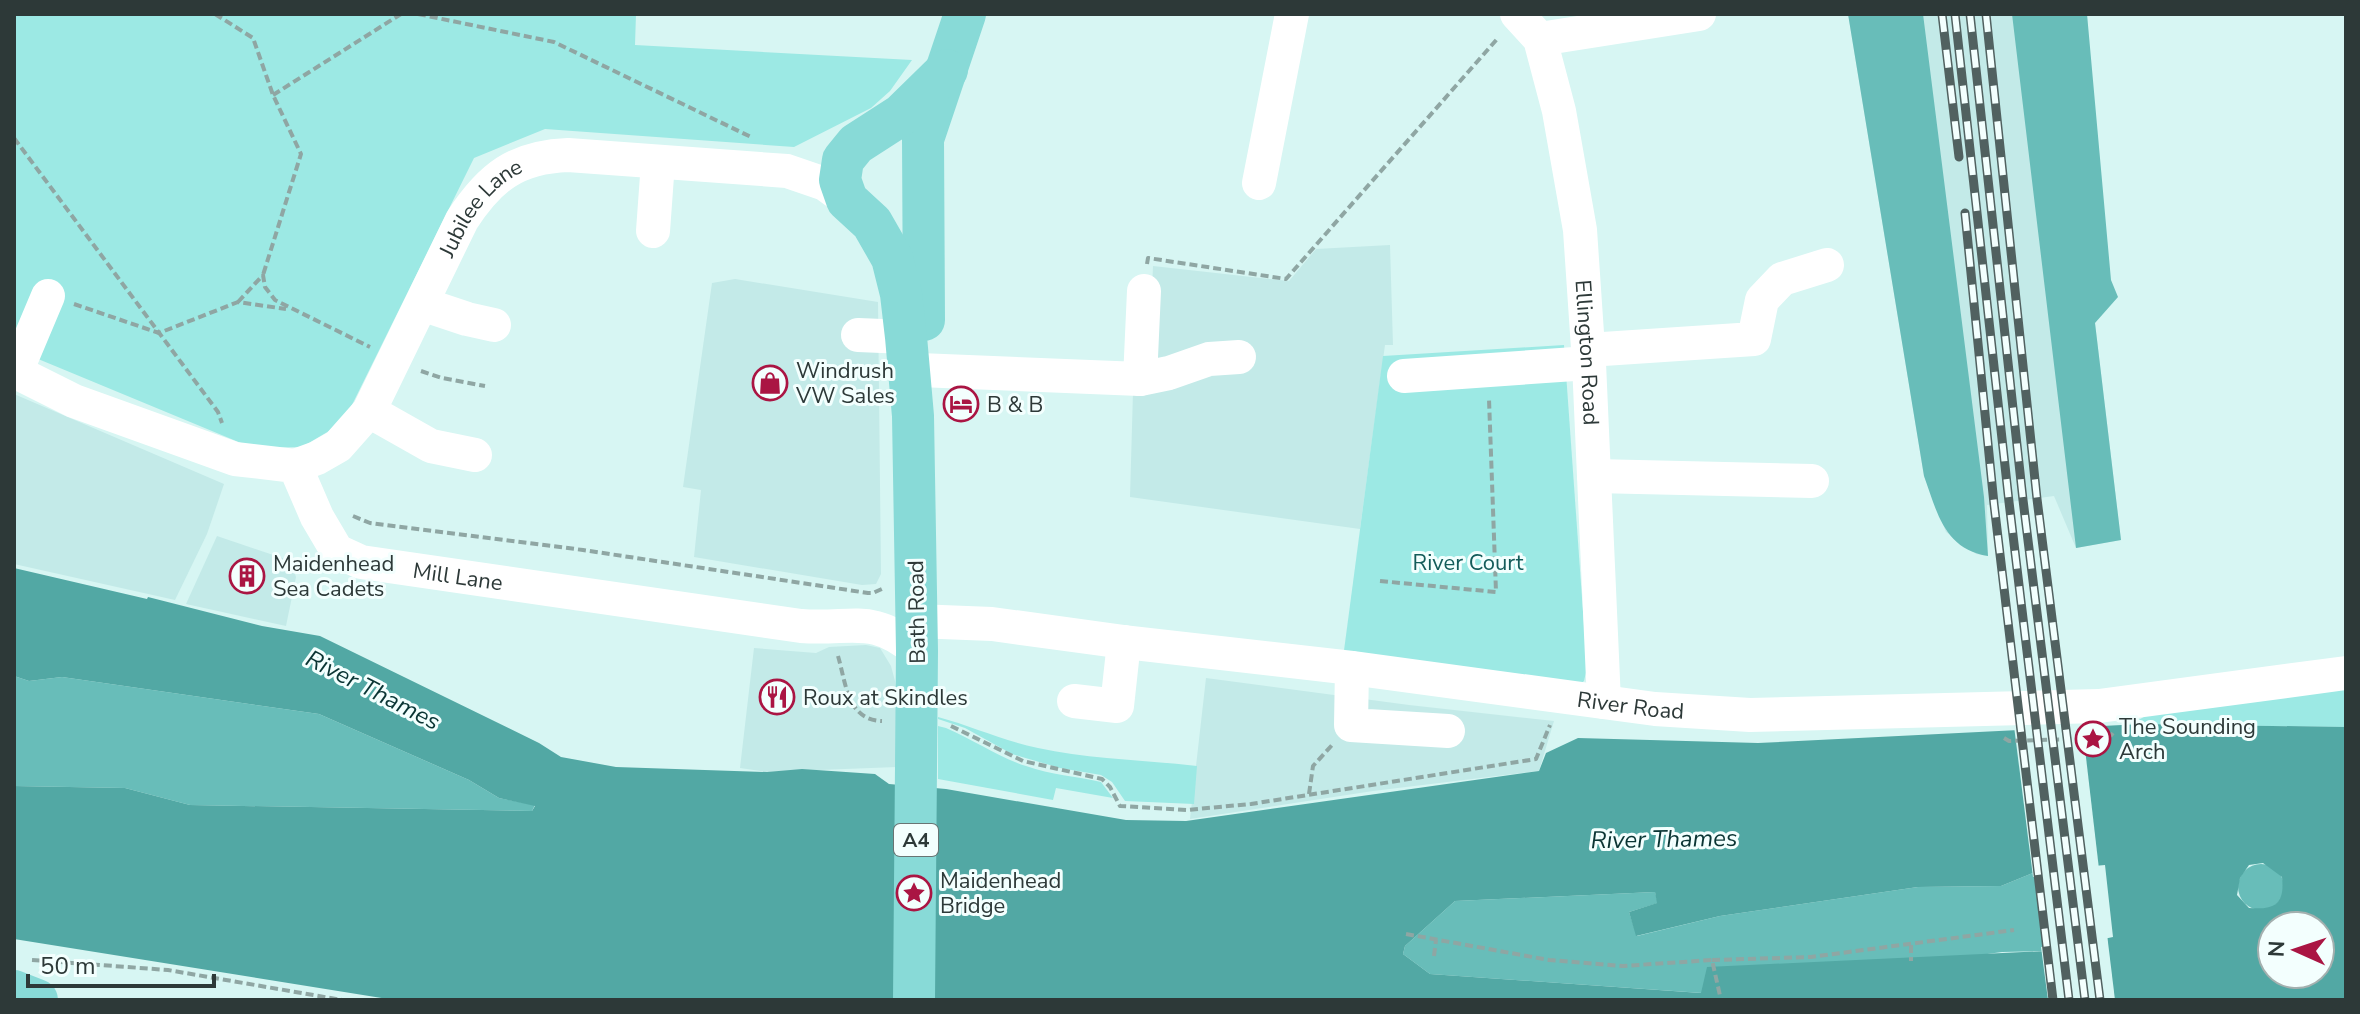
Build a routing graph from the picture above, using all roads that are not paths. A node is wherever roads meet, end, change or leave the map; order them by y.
1 (965, 14) edge
2 (1292, 14) edge
3 (1699, 14) edge
4 (1520, 28) edge
5 (947, 70) junction
6 (861, 141) junction
7 (658, 162) junction
8 (787, 171) junction
9 (923, 177) junction
10 (1259, 183) dead end
11 (856, 208) junction
12 (653, 231) dead end
13 (1827, 265) dead end
14 (1144, 291) road end
15 (48, 296) road end
16 (422, 304) junction
17 (494, 325) dead end
18 (858, 335) dead end
19 (913, 353) junction
20 (1588, 356) junction
21 (1239, 357) dead end
22 (15, 372) edge
23 (1404, 376) dead end
24 (1140, 379) junction
25 (369, 411) junction
26 (475, 455) dead end
27 (295, 466) junction
28 (1594, 476) junction
29 (1812, 481) dead end
30 (1124, 642) junction
31 (917, 651) junction
32 (1352, 668) junction
33 (2346, 673) edge
34 (1074, 701) dead end
35 (1604, 702) junction
36 (1448, 731) dead end
37 (914, 1000) edge

1 - 5 main road, Bath Road / A4
2 - 10 street
3 - 4 street
4 - 20 street, Ellington Road
5 - 6 main road, Bath Road / A4
5 - 9 main road, Bath Road / A4
6 - 8 street, Jubilee Lane
6 - 9 main road
6 - 11 main road, Bath Road / A4
7 - 8 street, Jubilee Lane
7 - 12 street
7 - 16 street, Jubilee Lane
8 - 11 street, Jubilee Lane
9 - 11 main road
9 - 19 main road, Bath Road / A4
11 - 19 main road, Bath Road / A4
13 - 20 street
14 - 24 street
15 - 22 street
16 - 17 street
16 - 25 street, Jubilee Lane
18 - 19 street
19 - 24 street
19 - 31 main road, Bath Road / A4
20 - 23 street
20 - 28 street, Ellington Road
21 - 24 street
22 - 27 street
25 - 26 street
25 - 27 street, Jubilee Lane
27 - 31 street, Mill Lane
28 - 29 street
28 - 35 street, Ellington Road
30 - 31 street, River Road
30 - 32 street, River Road
30 - 34 street
31 - 37 main road, Bath Road / A4
32 - 35 street, River Road
32 - 36 street
33 - 35 street, River Road

